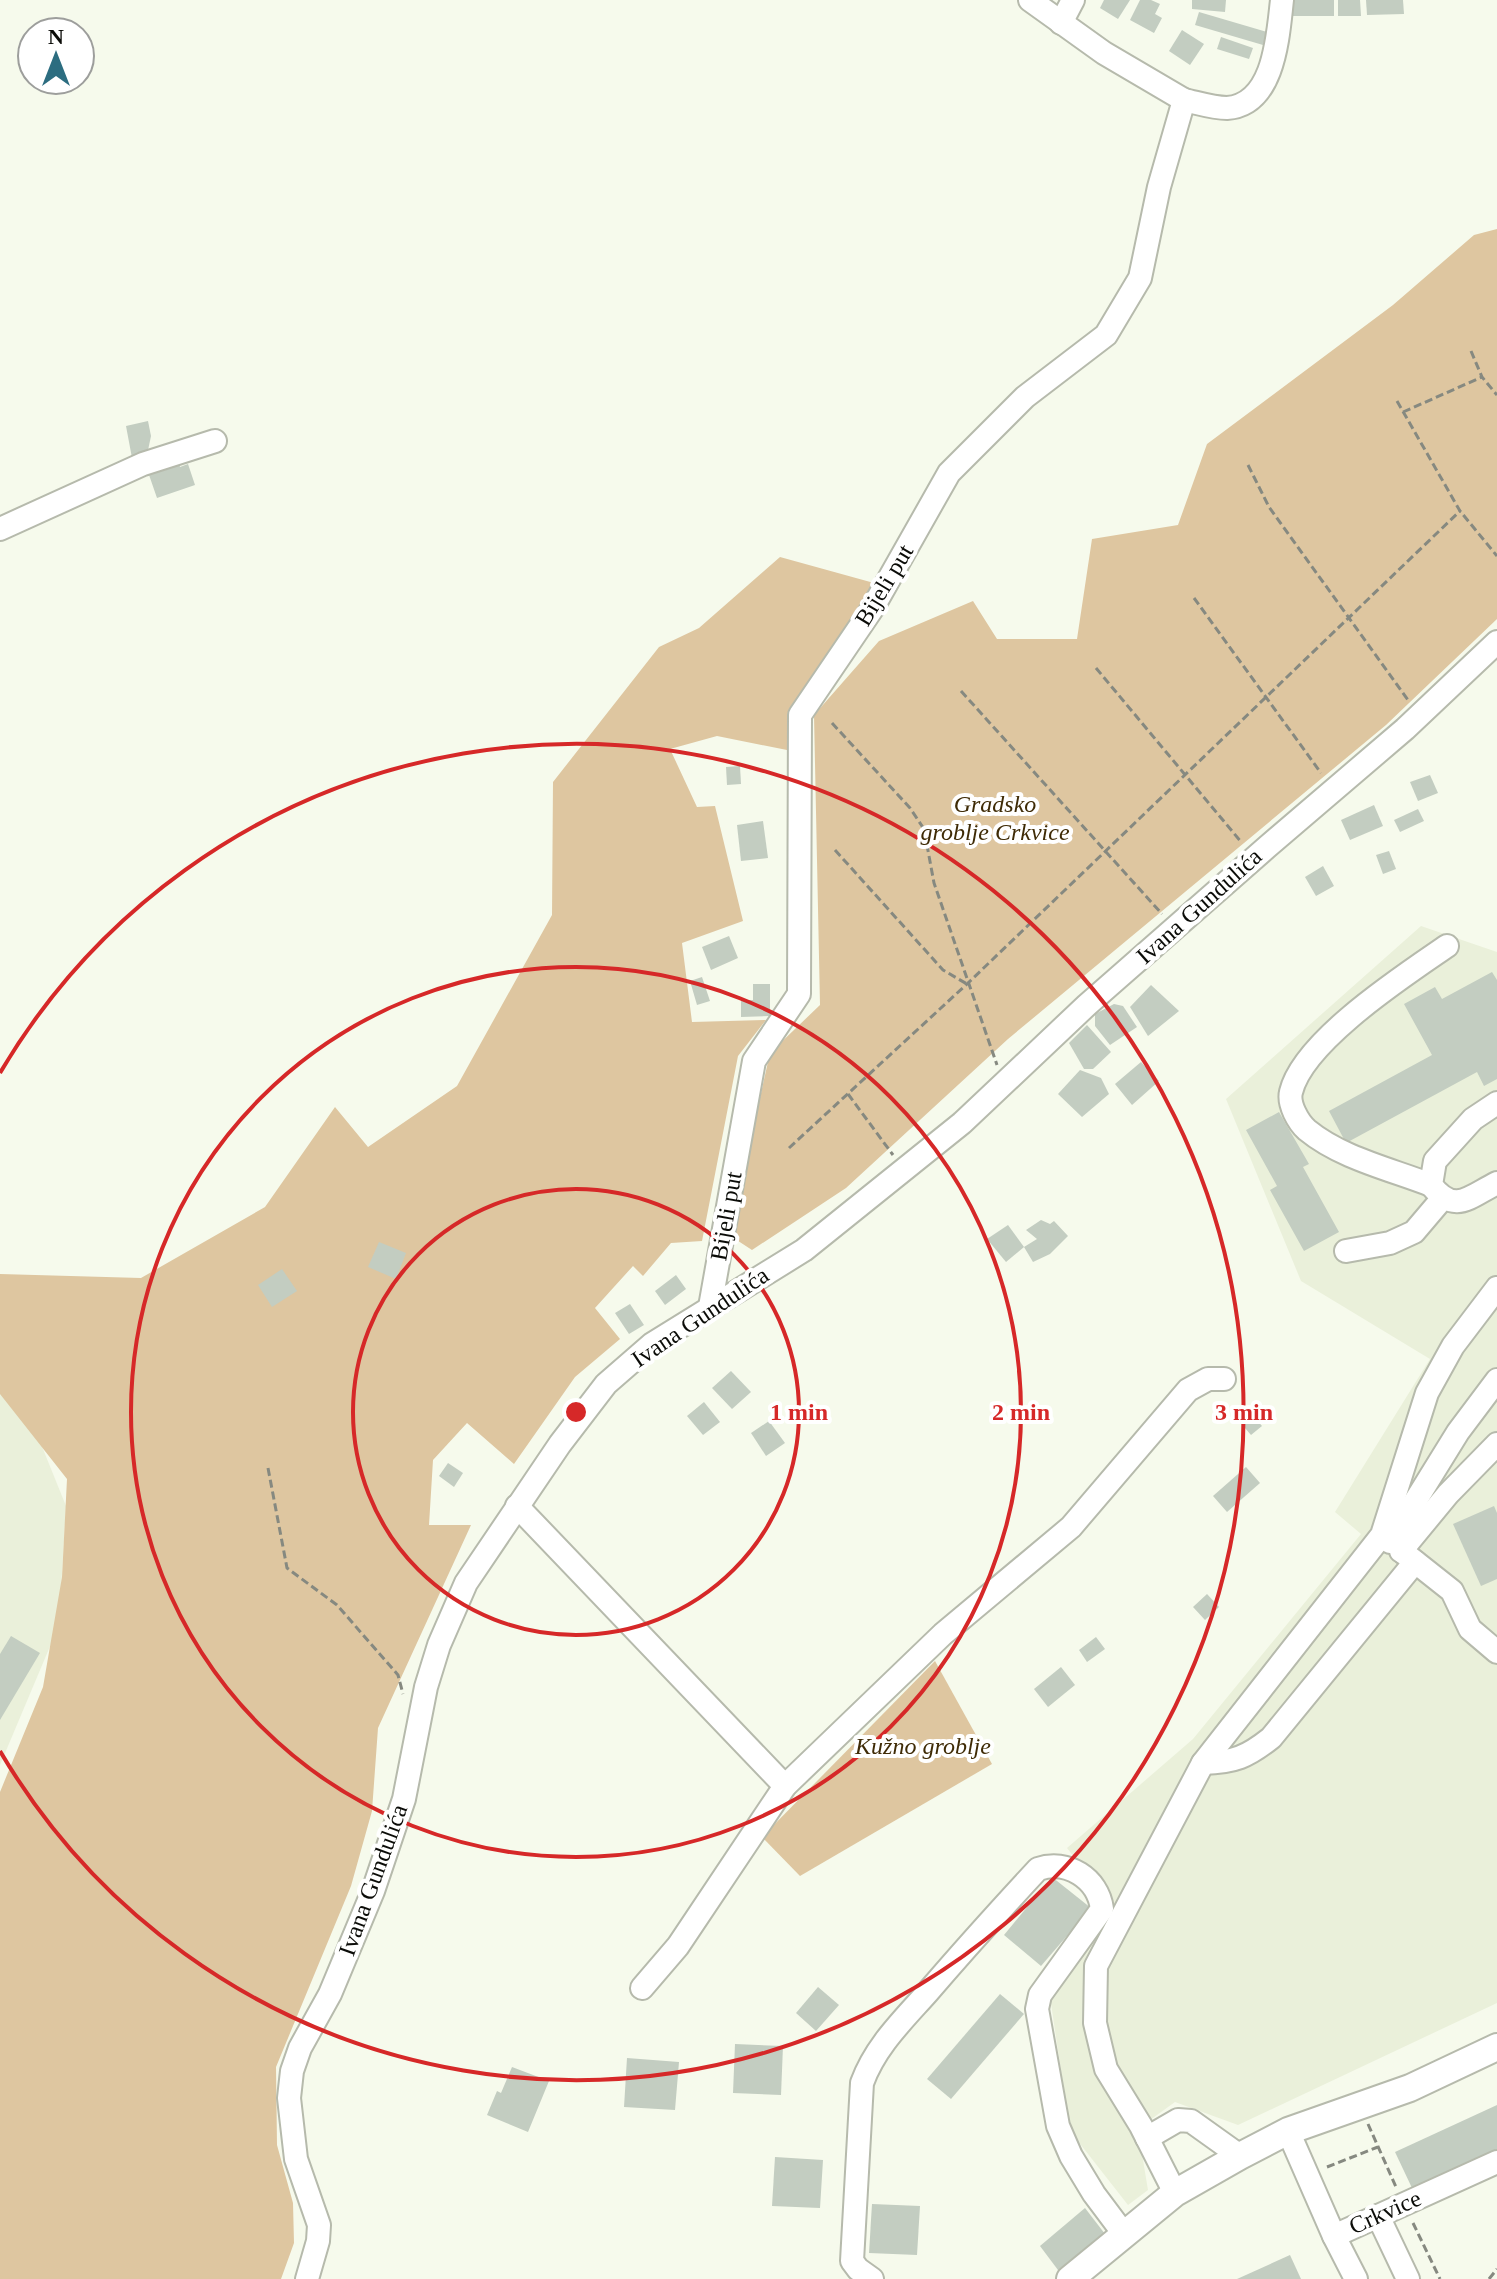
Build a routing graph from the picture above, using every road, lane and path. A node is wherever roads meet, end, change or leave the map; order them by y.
1 (1030, 0) edge
2 (1073, 0) edge
3 (1282, 0) edge
4 (1061, 23) junction
5 (1184, 100) junction
6 (1471, 351) dead end
7 (1482, 377) junction
8 (1497, 395) edge
9 (1397, 401) dead end
10 (1403, 412) junction
11 (215, 441) dead end
12 (1248, 465) dead end
13 (1460, 511) junction
14 (0, 529) edge
15 (1497, 556) edge
16 (1194, 598) dead end
17 (1347, 617) junction
18 (1497, 642) edge
19 (1096, 668) dead end
20 (961, 691) dead end
21 (1265, 696) junction
22 (1419, 716) junction
23 (832, 723) dead end
24 (1184, 774) junction
25 (1333, 790) junction
26 (835, 850) dead end
27 (1105, 850) junction
28 (1254, 858) junction
29 (1176, 929) junction
30 (1447, 946) dead end
31 (967, 984) junction
32 (1004, 1084) junction
33 (848, 1094) junction
34 (1497, 1103) edge
35 (789, 1148) dead end
36 (905, 1170) junction
37 (1497, 1183) edge
38 (1436, 1192) junction
39 (1346, 1251) dead end
40 (1497, 1288) edge
41 (710, 1307) junction
42 (1224, 1379) dead end
43 (1497, 1380) edge
44 (1497, 1444) edge
45 (268, 1468) dead end
46 (517, 1506) junction
47 (1397, 1547) junction
48 (1497, 1652) edge
49 (404, 1702) dead end
50 (1203, 1763) junction
51 (785, 1786) junction
52 (642, 1988) dead end
53 (1497, 2047) edge
54 (1288, 2131) junction
55 (1147, 2138) junction
56 (1378, 2147) dead end
57 (1240, 2156) junction
58 (1497, 2162) edge
59 (1308, 2175) junction
60 (1175, 2193) junction
61 (1378, 2216) junction
62 (1124, 2234) junction
63 (1334, 2236) junction
64 (1497, 2269) edge
65 (307, 2279) edge
66 (872, 2279) edge
67 (1070, 2279) edge
68 (1356, 2279) edge
69 (1408, 2279) edge
70 (1489, 2279) edge

1 - 4 street
2 - 4 street
3 - 5 street
4 - 5 street
5 - 41 street, Bijeli put
6 - 7 path
7 - 8 path
7 - 10 path
9 - 10 path
10 - 13 path
11 - 14 street
12 - 17 path
13 - 15 path
13 - 17 path
16 - 21 path
17 - 21 path
17 - 22 path
18 - 22 street, Ivana Gundulića
19 - 24 path
20 - 27 path
21 - 24 path
21 - 25 path
22 - 25 street, Ivana Gundulića
23 - 31 path
24 - 27 path
24 - 28 path
25 - 28 street, Ivana Gundulića
26 - 31 path
27 - 29 path
27 - 31 path
28 - 29 street, Ivana Gundulića
29 - 32 street, Ivana Gundulića
30 - 38 street
31 - 32 path
31 - 33 path
32 - 36 street, Ivana Gundulića
33 - 35 path
33 - 36 path
34 - 38 street
36 - 41 street, Ivana Gundulića
37 - 38 street
38 - 39 street
40 - 47 street
41 - 46 street, Ivana Gundulića
42 - 51 street
43 - 47 street
44 - 47 street
45 - 49 path
46 - 51 street
46 - 65 street, Ivana Gundulića
47 - 48 street
47 - 50 street
47 - 50 street
50 - 55 street
51 - 52 street
53 - 54 main road
54 - 57 main road
54 - 59 street, Crkvice
55 - 57 street
55 - 60 street
56 - 59 path
57 - 60 main road
58 - 61 street, Crkvice
59 - 63 street, Crkvice
60 - 62 main road
61 - 63 street, Crkvice
61 - 69 street
62 - 66 street
62 - 67 main road
63 - 68 street
64 - 70 path

